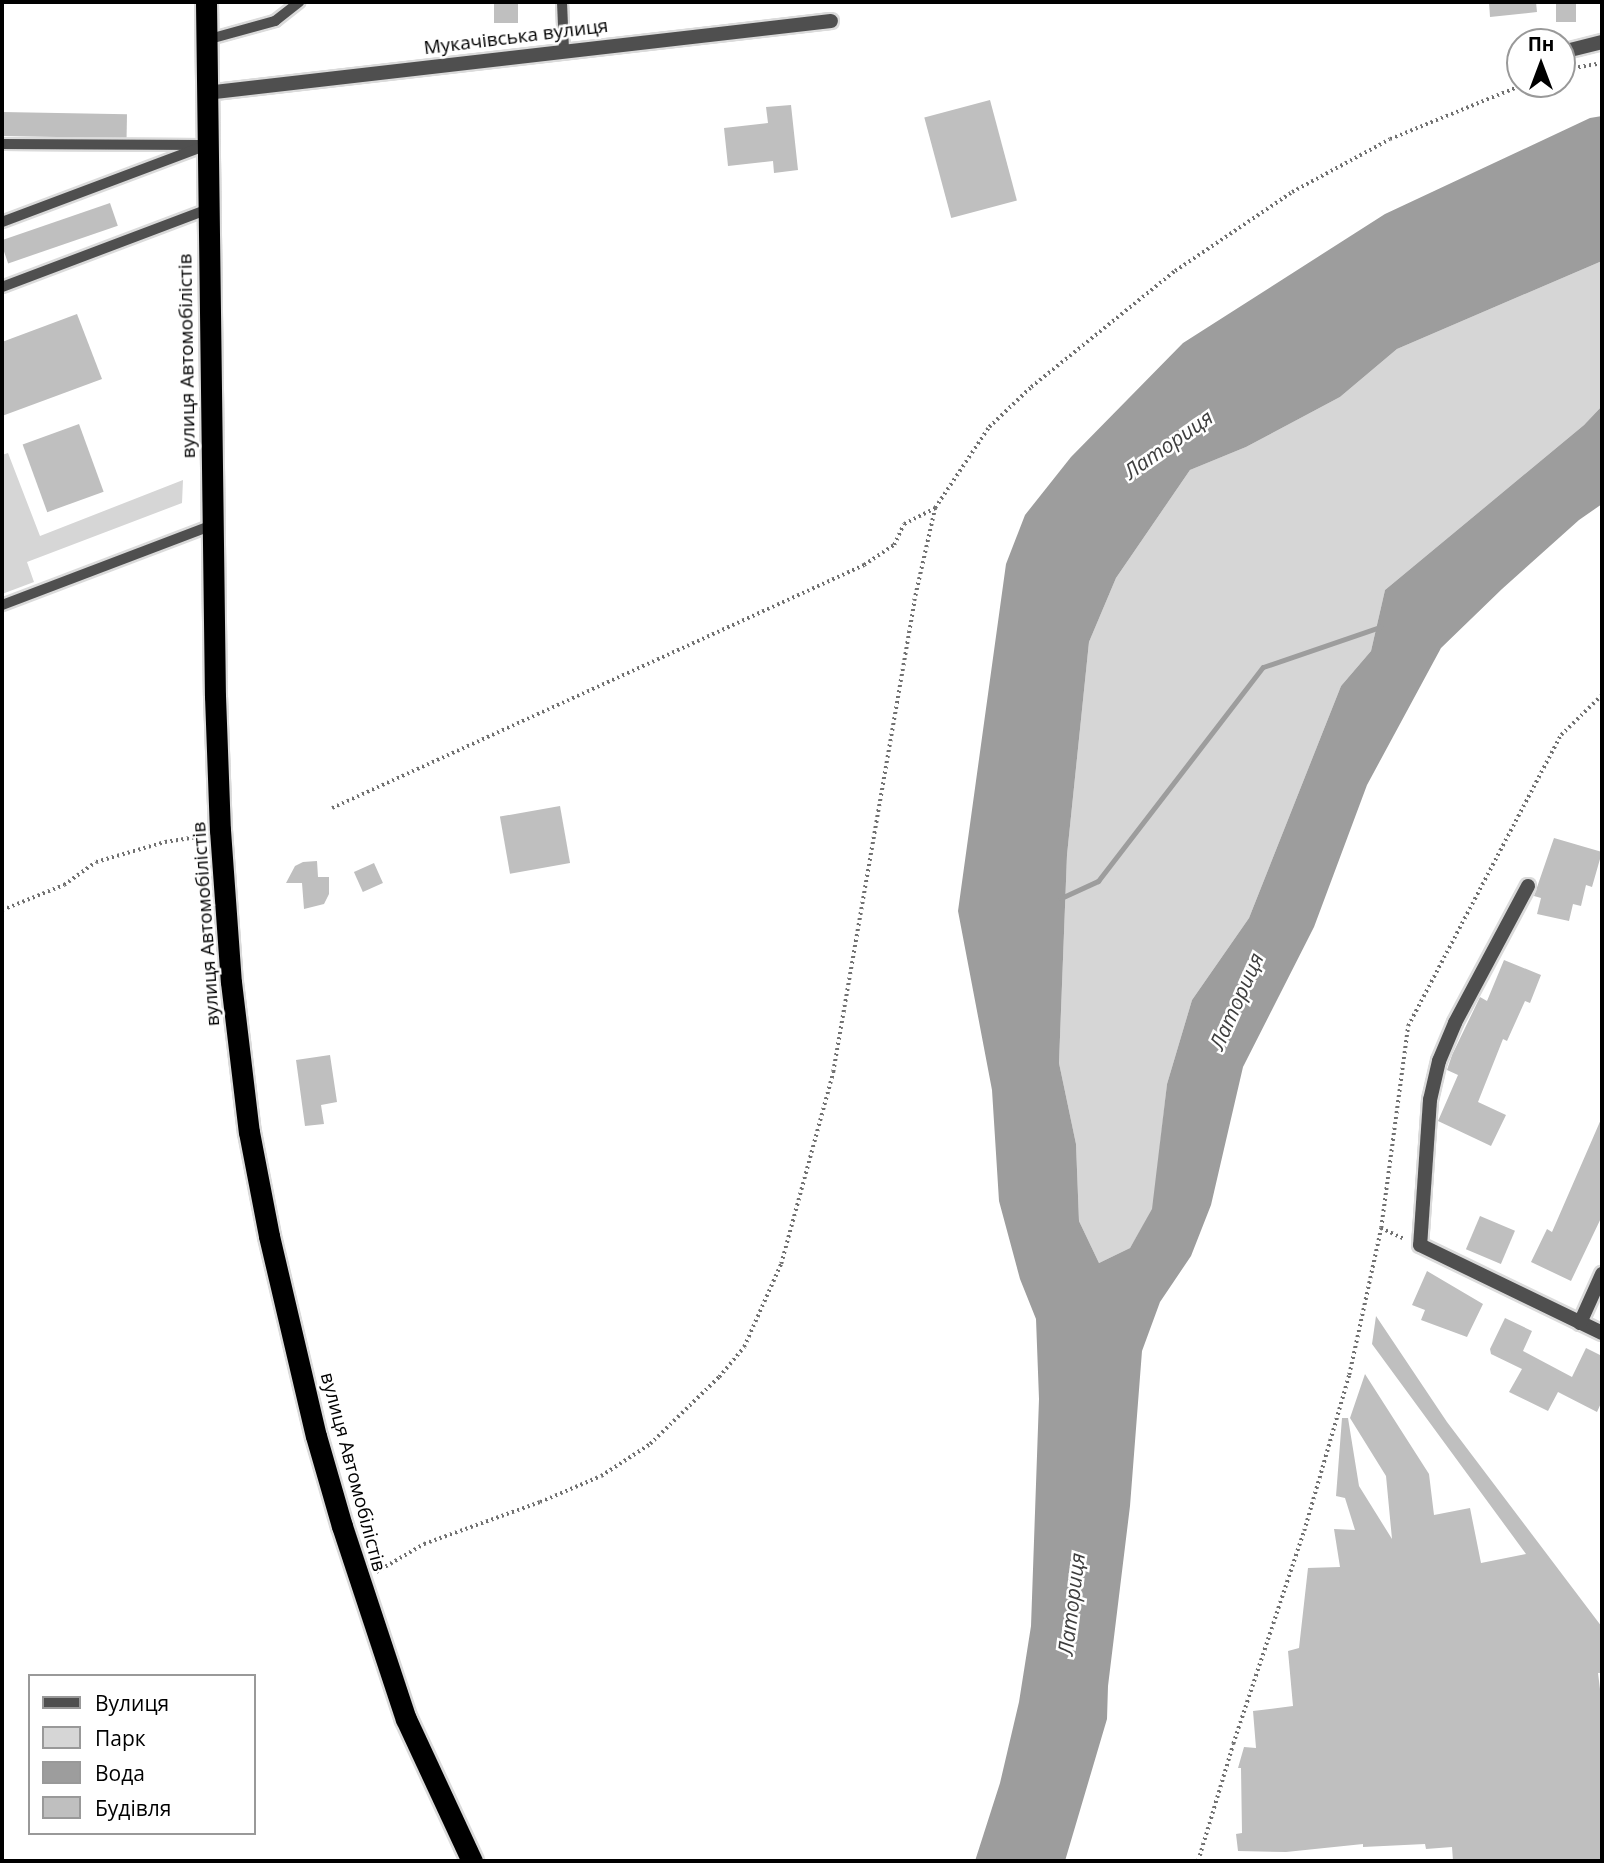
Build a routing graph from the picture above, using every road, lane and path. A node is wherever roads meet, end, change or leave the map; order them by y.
1 (206, 2) edge
2 (299, 2) edge
3 (562, 2) edge
4 (831, 21) dead end
5 (206, 40) junction
6 (1602, 42) edge
7 (1576, 48) edge
8 (564, 50) junction
9 (1602, 63) edge
10 (1576, 68) edge
11 (1506, 92) edge
12 (206, 93) junction
13 (2, 144) edge
14 (207, 145) junction
15 (208, 209) junction
16 (2, 222) edge
17 (2, 287) edge
18 (935, 508) junction
19 (213, 525) junction
20 (2, 605) edge
21 (1602, 695) edge
22 (332, 808) dead end
23 (220, 830) junction
24 (1528, 886) dead end
25 (2, 910) edge
26 (1381, 1228) junction
27 (1420, 1245) junction
28 (1602, 1274) edge
29 (1580, 1323) junction
30 (1602, 1334) edge
31 (358, 1580) junction
32 (472, 1861) edge
33 (1198, 1861) edge

1 - 5 highway, вулиця Автомобілістів
2 - 5 lane
3 - 8 lane
4 - 8 street, Мукачівська вулиця
5 - 12 highway, вулиця Автомобілістів
6 - 7 street
8 - 12 street, Мукачівська вулиця
9 - 10 path
11 - 18 path
12 - 14 highway, вулиця Автомобілістів
13 - 14 lane
14 - 15 highway, вулиця Автомобілістів
14 - 16 lane
15 - 17 lane
15 - 19 highway, вулиця Автомобілістів
18 - 22 path
18 - 31 path
19 - 20 lane
19 - 23 highway, вулиця Автомобілістів
21 - 26 path
23 - 25 path
23 - 31 highway, вулиця Автомобілістів
24 - 27 street
26 - 27 path
26 - 33 path
27 - 29 street
28 - 29 street
29 - 30 street
31 - 32 highway, вулиця Автомобілістів

